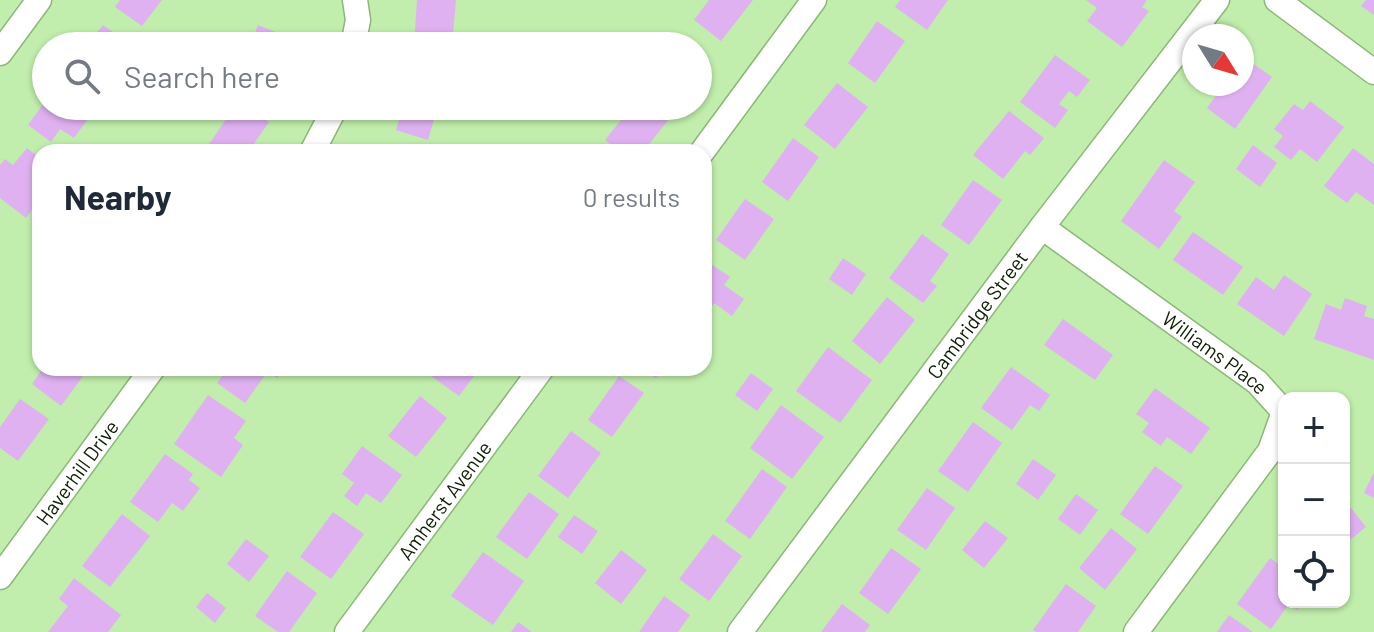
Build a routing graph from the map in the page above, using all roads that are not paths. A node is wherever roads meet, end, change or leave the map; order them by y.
1 (39, 0) edge
2 (355, 0) edge
3 (814, 0) edge
4 (1217, 0) edge
5 (1277, 0) edge
6 (356, 32) edge
7 (0, 53) edge
8 (1374, 72) edge
9 (329, 120) edge
10 (316, 144) edge
11 (708, 144) edge
12 (1042, 227) junction
13 (147, 376) edge
14 (536, 376) edge
15 (0, 577) edge
16 (347, 632) edge
17 (740, 632) edge
18 (1136, 632) edge

1 - 7 street
2 - 6 street
3 - 11 street
4 - 12 street, Cambridge Street
5 - 8 street
9 - 10 street
12 - 17 street, Cambridge Street
12 - 18 street, Williams Place
13 - 15 street, Haverhill Drive
14 - 16 street, Amherst Avenue

